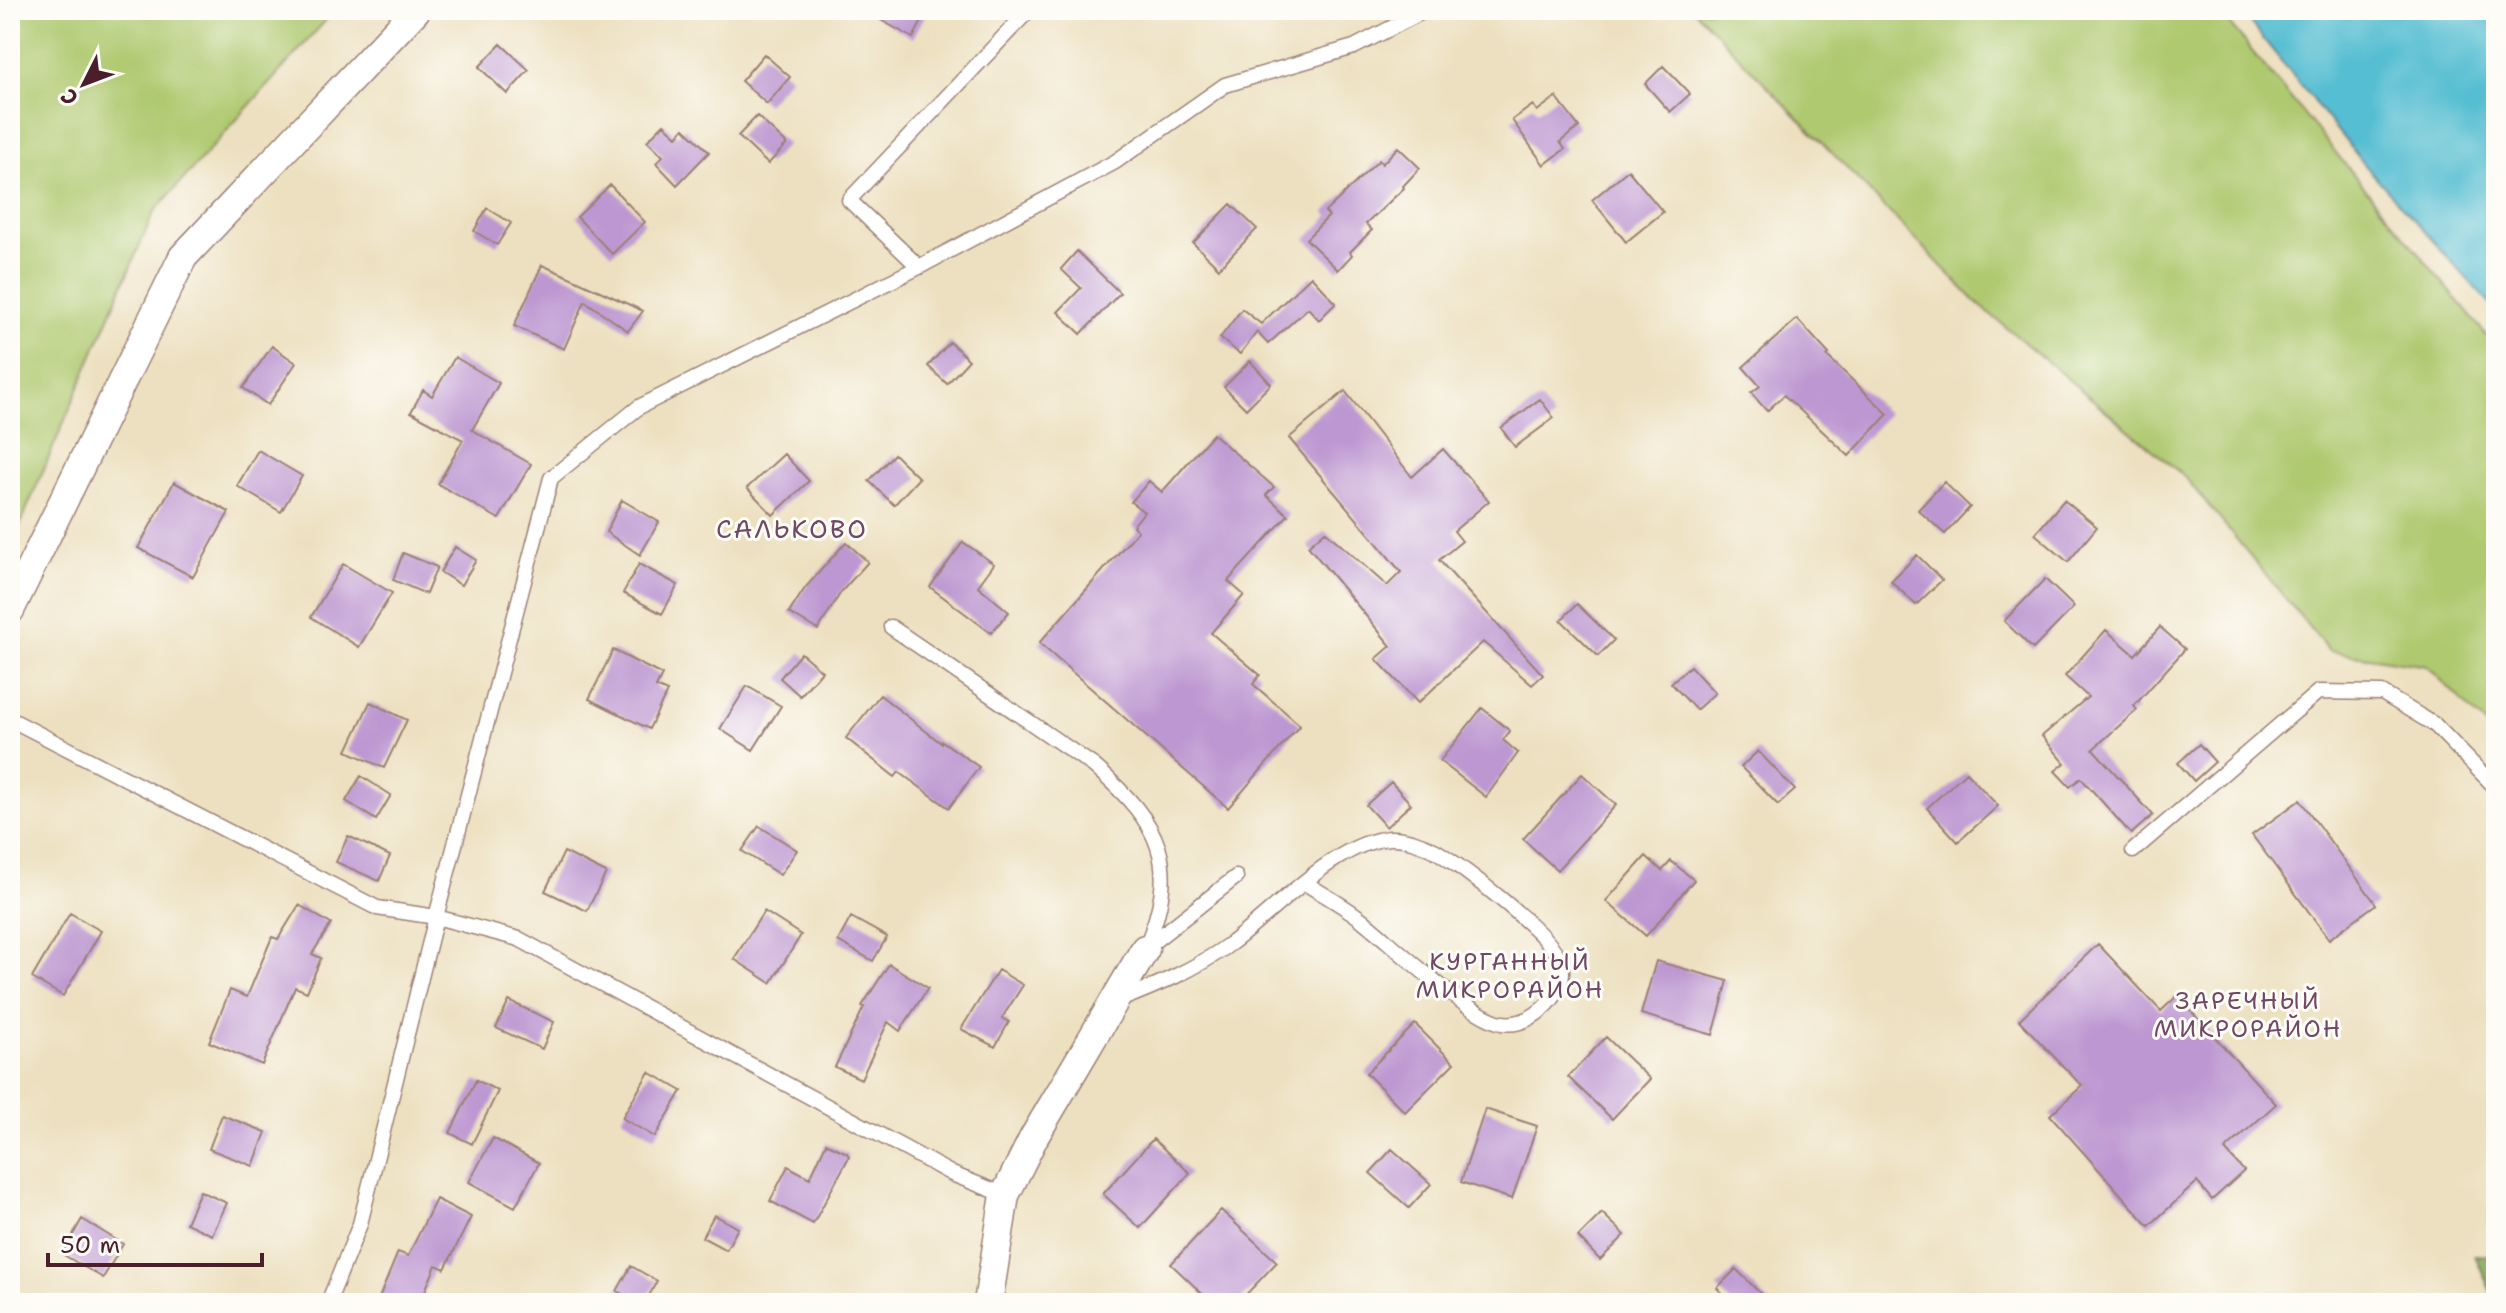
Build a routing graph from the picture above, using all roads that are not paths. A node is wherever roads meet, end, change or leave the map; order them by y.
1 (416, 10) edge
2 (1029, 10) edge
3 (1426, 10) edge
4 (919, 267) junction
5 (10, 610) edge
6 (891, 627) dead end
7 (10, 719) edge
8 (2496, 788) edge
9 (2133, 851) dead end
10 (1236, 877) dead end
11 (1305, 883) junction
12 (436, 917) junction
13 (1145, 949) junction
14 (1111, 1003) junction
15 (1005, 1195) junction
16 (328, 1303) edge
17 (988, 1303) edge

1 - 5 street
2 - 4 lane
3 - 4 lane
4 - 12 lane
6 - 13 lane
7 - 12 lane
8 - 9 lane
10 - 13 lane
11 - 11 lane
11 - 14 lane
12 - 15 lane
12 - 16 lane
13 - 14 street
14 - 15 street
15 - 17 street

